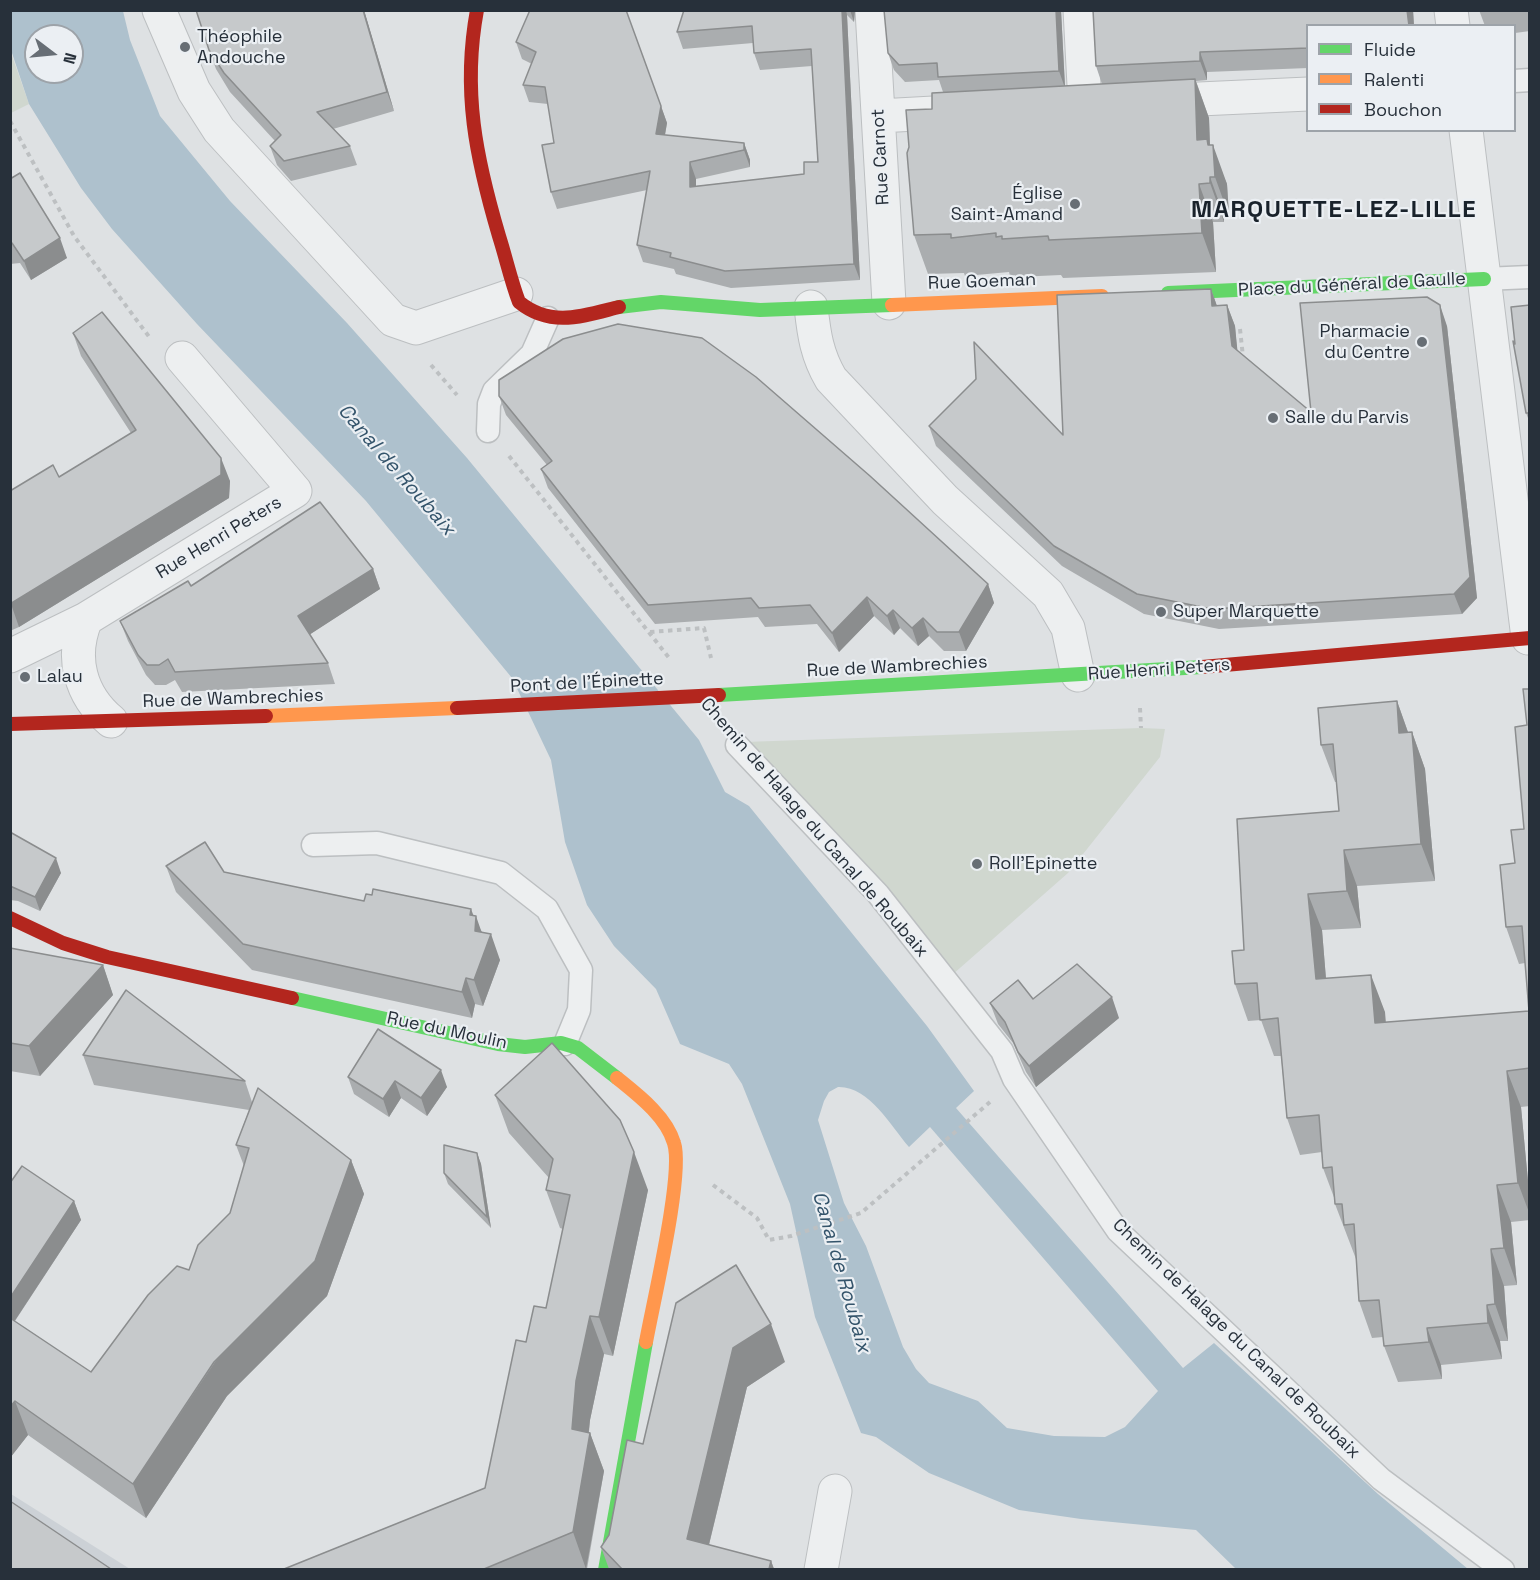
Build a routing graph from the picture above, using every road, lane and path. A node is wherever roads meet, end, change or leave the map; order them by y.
1 (159, 10) edge
2 (477, 10) edge
3 (872, 10) edge
4 (1080, 10) edge
5 (1306, 94) edge
6 (1085, 105) junction
7 (1050, 106) edge
8 (982, 110) edge
9 (879, 116) junction
10 (10, 121) edge
11 (1466, 132) edge
12 (1530, 277) edge
13 (1484, 279) junction
14 (1238, 290) junction
15 (516, 294) junction
16 (1150, 294) edge
17 (1114, 295) edge
18 (889, 303) junction
19 (811, 307) junction
20 (548, 318) junction
21 (393, 320) junction
22 (182, 358) joint
23 (1244, 368) edge
24 (488, 431) junction
25 (86, 619) junction
26 (649, 632) junction
27 (1529, 638) edge
28 (10, 656) edge
29 (671, 660) dead end
30 (1078, 675) junction
31 (718, 695) junction
32 (457, 708) joint
33 (111, 721) junction
34 (10, 724) edge
35 (737, 745) dead end
36 (313, 845) dead end
37 (10, 918) edge
38 (565, 1044) junction
39 (972, 1118) dead end
40 (677, 1157) junction
41 (835, 1491) dead end
42 (605, 1569) edge
43 (821, 1569) edge
44 (1503, 1569) edge

1 - 21 street
2 - 15 street
3 - 9 street, Rue Carnot
4 - 6 street
5 - 6 street
6 - 7 street
8 - 9 street
9 - 18 street, Rue Carnot
10 - 22 path
11 - 13 street
12 - 13 lane
13 - 14 street, Place du Général de Gaulle
13 - 27 street
14 - 16 street, Place du Général de Gaulle
14 - 23 path
15 - 20 street
15 - 21 street
17 - 18 street, Rue Goeman
18 - 19 street, Rue Goeman
19 - 20 street, Rue Goeman
19 - 30 street, Rue Henri Peters
20 - 24 lane
21 - 24 path
22 - 25 street, Rue Henri Peters
24 - 26 path
25 - 28 street, Rue Henri Peters
25 - 33 street
26 - 29 path
26 - 31 path
27 - 30 street, Rue Henri Peters
30 - 31 street, Rue de Wambrechies
31 - 32 street, Pont de l'Épinette, bridge
32 - 33 street, Rue de Wambrechies
33 - 34 street, Rue de Wambrechies
35 - 44 lane, Chemin de Halage du Canal de Roubaix
36 - 38 lane
37 - 38 street, Rue du Moulin
38 - 40 street
39 - 40 path
40 - 42 street
41 - 43 street

